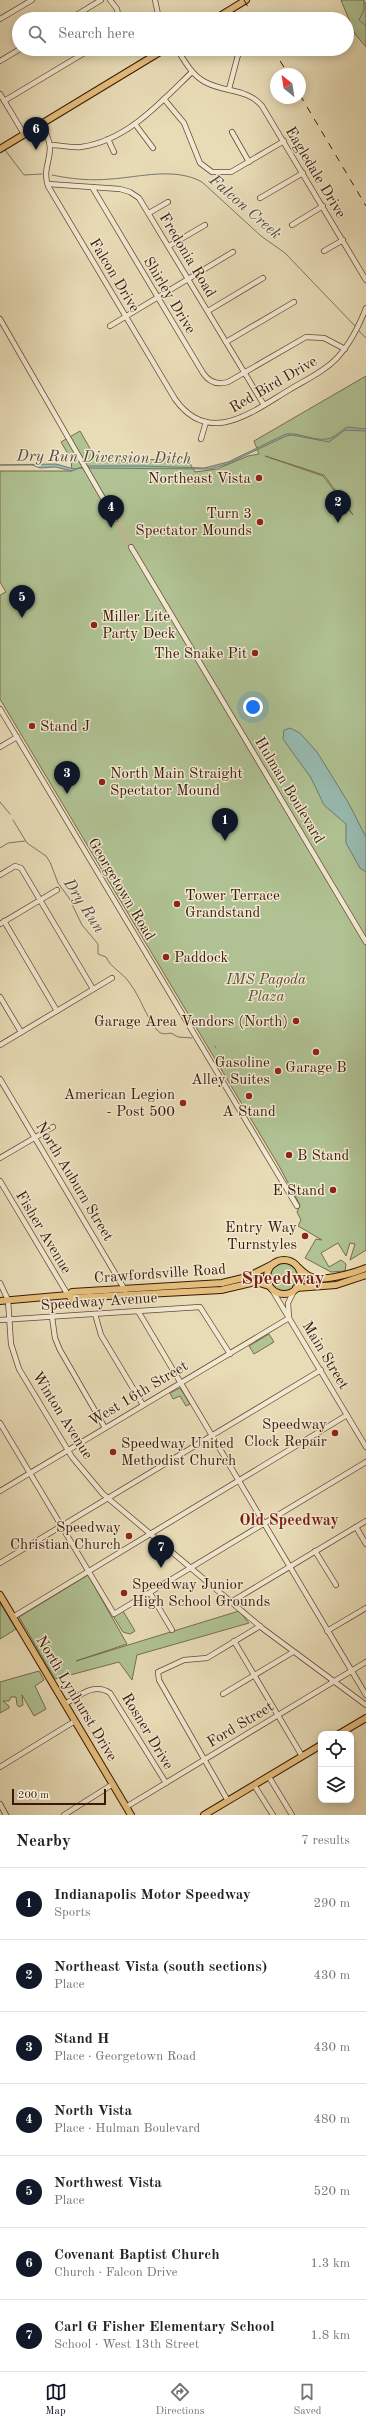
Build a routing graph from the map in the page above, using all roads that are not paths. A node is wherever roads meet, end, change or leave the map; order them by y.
1 (32, 0) edge
2 (100, 0) edge
3 (110, 0) edge
4 (155, 0) edge
5 (246, 0) edge
6 (81, 12) edge
7 (118, 12) edge
8 (158, 12) edge
9 (226, 12) edge
10 (0, 19) edge
11 (12, 54) edge
12 (78, 56) edge
13 (153, 56) edge
14 (182, 56) edge
15 (238, 56) edge
16 (0, 61) edge
17 (192, 72) junction
18 (229, 89) junction
19 (0, 94) edge
20 (164, 99) junction
21 (4, 101) junction
22 (41, 124) junction
23 (135, 124) junction
24 (232, 132) dead end
25 (24, 134) junction
26 (108, 139) junction
27 (284, 141) junction
28 (50, 145) junction
29 (153, 148) dead end
30 (0, 149) edge
31 (114, 152) dead end
32 (249, 162) junction
33 (303, 173) junction
34 (48, 184) junction
35 (92, 187) junction
36 (260, 198) dead end
37 (168, 202) dead end
38 (323, 206) junction
39 (149, 213) junction
40 (205, 225) dead end
41 (292, 225) dead end
42 (342, 240) junction
43 (169, 246) junction
44 (324, 251) dead end
45 (233, 252) dead end
46 (188, 278) junction
47 (264, 278) dead end
48 (366, 280) edge
49 (158, 297) junction
50 (294, 302) dead end
51 (366, 308) edge
52 (208, 311) junction
53 (125, 316) junction
54 (0, 319) edge
55 (110, 326) dead end
56 (226, 342) junction
57 (345, 349) junction
58 (244, 372) junction
59 (264, 405) junction
60 (206, 422) junction
61 (201, 439) dead end
62 (115, 519) tunnel mouth
63 (132, 547) tunnel mouth
64 (0, 709) edge
65 (17, 737) junction
66 (0, 748) edge
67 (0, 875) edge
68 (57, 890) dead end
69 (40, 900) junction
70 (2, 922) edge
71 (366, 942) edge
72 (112, 978) dead end
73 (93, 989) junction
74 (0, 997) edge
75 (57, 1011) junction
76 (21, 1032) junction
77 (0, 1045) edge
78 (0, 1079) edge
79 (53, 1127) dead end
80 (35, 1138) junction
81 (0, 1158) edge
82 (0, 1181) edge
83 (297, 1206) dead end
84 (275, 1263) junction
85 (295, 1265) junction
86 (366, 1268) edge
87 (366, 1275) edge
88 (0, 1283) edge
89 (270, 1287) junction
90 (296, 1289) junction
91 (127, 1292) junction
92 (68, 1296) junction
93 (0, 1300) edge
94 (8, 1300) junction
95 (138, 1311) junction
96 (96, 1314) junction
97 (52, 1316) junction
98 (289, 1318) junction
99 (9, 1319) junction
100 (0, 1320) edge
101 (230, 1354) junction
102 (320, 1370) junction
103 (180, 1383) junction
104 (143, 1405) junction
105 (347, 1415) junction
106 (0, 1424) edge
107 (105, 1428) junction
108 (212, 1436) junction
109 (366, 1447) edge
110 (68, 1451) junction
111 (366, 1462) edge
112 (30, 1474) junction
113 (238, 1481) junction
114 (0, 1491) edge
115 (108, 1498) junction
116 (366, 1521) edge
117 (264, 1524) junction
118 (61, 1526) junction
119 (356, 1527) junction
120 (150, 1534) junction
121 (366, 1544) edge
122 (315, 1551) junction
123 (0, 1563) edge
124 (290, 1567) junction
125 (191, 1568) junction
126 (88, 1571) junction
127 (336, 1585) dead end
128 (150, 1593) junction
129 (0, 1595) edge
130 (231, 1602) junction
131 (366, 1608) edge
132 (13, 1617) junction
133 (260, 1626) junction
134 (172, 1630) dead end
135 (327, 1631) junction
136 (234, 1642) junction
137 (293, 1652) junction
138 (366, 1662) edge
139 (351, 1671) junction
140 (254, 1676) junction
141 (334, 1682) junction
142 (223, 1694) dead end
143 (366, 1696) edge
144 (65, 1704) junction
145 (366, 1705) edge
146 (278, 1716) junction
147 (366, 1718) edge
148 (75, 1721) junction
149 (344, 1731) edge
150 (318, 1747) edge
151 (302, 1756) junction
152 (206, 1759) junction
153 (0, 1768) edge
154 (268, 1777) junction
155 (166, 1783) junction
156 (113, 1784) junction
157 (254, 1785) junction
158 (228, 1801) junction
159 (0, 1804) edge
160 (126, 1807) junction
161 (6, 1815) edge
162 (64, 1815) edge
163 (131, 1815) edge
164 (204, 1815) edge
165 (272, 1815) edge
166 (292, 1815) edge

1 - 10 street
2 - 6 street
3 - 7 street
4 - 8 street
5 - 9 main road
11 - 16 street
12 - 21 street
13 - 22 main road
14 - 17 street, Eagledale Drive
15 - 18 street
17 - 18 street, Eagledale Drive
17 - 20 street
18 - 27 street, Eagledale Drive
19 - 21 street
20 - 23 street
20 - 32 street
21 - 25 street
22 - 25 main road
22 - 28 street
23 - 26 street
23 - 29 street
24 - 32 street
25 - 30 main road
26 - 28 street
26 - 31 street
27 - 32 street
27 - 33 street, Eagledale Drive
28 - 34 street
33 - 36 street
33 - 38 street, Eagledale Drive
34 - 35 street, Fredonia Road
34 - 53 street, Falcon Drive
35 - 39 street, Fredonia Road
35 - 49 street, Shirley Drive
37 - 39 street
38 - 41 street
38 - 42 street, Eagledale Drive
39 - 43 street, Fredonia Road
40 - 43 street
42 - 44 street
42 - 48 street, Eagledale Drive
43 - 46 street, Fredonia Road
45 - 46 street
46 - 49 street
46 - 52 street, Fredonia Road
47 - 52 street
49 - 53 street
49 - 58 street, Shirley Drive
50 - 56 street
51 - 57 street
52 - 56 street, Fredonia Road
53 - 55 street
53 - 60 street, Falcon Drive
54 - 62 street
56 - 58 street, Fredonia Road
57 - 58 street, Shirley Drive
57 - 59 street, Red Bird Drive
58 - 59 street, Fredonia Road
59 - 60 street, Red Bird Drive
60 - 61 street
63 - 71 street, Hulman Boulevard
64 - 65 street, Georgetown Road
65 - 66 street
65 - 83 street, Georgetown Road
67 - 69 street
68 - 69 street
69 - 70 street
69 - 73 street
70 - 75 street
72 - 73 street
73 - 75 street
74 - 76 street
75 - 76 street
76 - 77 street
78 - 80 street, North Auburn Street
79 - 80 street
80 - 81 street
80 - 91 street, North Auburn Street
82 - 92 street, Fisher Avenue
84 - 85 main road
84 - 89 main road
84 - 91 main road, Crawfordsville Road
85 - 86 main road
85 - 90 main road
87 - 90 main road
88 - 94 street
89 - 90 main road
89 - 91 main road, Crawfordsville Road
89 - 98 street, Main Street
90 - 98 street, Main Street
91 - 92 main road, Crawfordsville Road
92 - 94 main road, Crawfordsville Road
93 - 94 main road, Crawfordsville Road
94 - 99 street, Winton Avenue
95 - 96 street, Speedway Avenue
95 - 101 street, Speedway Avenue
95 - 103 street
96 - 97 street, Speedway Avenue
96 - 104 street
97 - 99 street, Speedway Avenue
97 - 107 street
98 - 101 street, West 16th Street
98 - 102 street, Main Street
99 - 100 street, Speedway Avenue
99 - 110 street, Winton Avenue
101 - 103 street, West 16th Street
102 - 105 street, Main Street
102 - 108 street
103 - 104 street, West 16th Street
103 - 108 street
104 - 107 street, West 16th Street
105 - 109 street, Main Street
105 - 113 street
106 - 112 street
107 - 110 street, West 16th Street
108 - 113 street
108 - 115 street
110 - 112 street, West 16th Street
110 - 115 street, Winton Avenue
111 - 117 street
112 - 114 street, West 16th Street
112 - 118 street
113 - 117 street
113 - 120 street
115 - 118 street
115 - 120 street, Winton Avenue
116 - 119 street
117 - 124 street
117 - 125 street
118 - 123 street
118 - 126 street
119 - 121 street
119 - 122 street
120 - 125 street, Winton Avenue
120 - 126 street
122 - 124 street
122 - 127 street
124 - 130 street
124 - 135 street
125 - 128 street
125 - 130 street, Winton Avenue
126 - 128 street
126 - 132 street
128 - 134 street
129 - 132 main road, North Lynhurst Drive
130 - 133 street, Winton Avenue
131 - 135 street
132 - 144 main road, North Lynhurst Drive
133 - 136 street
133 - 137 street, Winton Avenue
135 - 139 street
136 - 140 street
136 - 152 street
137 - 140 street
137 - 141 street, Winton Avenue
138 - 139 street, Ford Street
139 - 141 street, Ford Street
139 - 143 street
140 - 142 street
140 - 146 street
141 - 145 street, Winton Avenue
141 - 146 street, Ford Street
144 - 148 main road, North Lynhurst Drive
144 - 155 street, Rosner Drive
146 - 151 street
146 - 152 street, Ford Street
147 - 149 main road
148 - 153 street
148 - 156 main road, North Lynhurst Drive
150 - 151 main road
151 - 154 main road
152 - 155 street, Ford Street
152 - 158 street
154 - 157 main road
154 - 166 street
155 - 160 street, Ford Street
156 - 160 main road, North Lynhurst Drive
156 - 162 street
157 - 158 main road
157 - 165 street
158 - 164 main road
159 - 161 street
160 - 163 main road, North Lynhurst Drive

